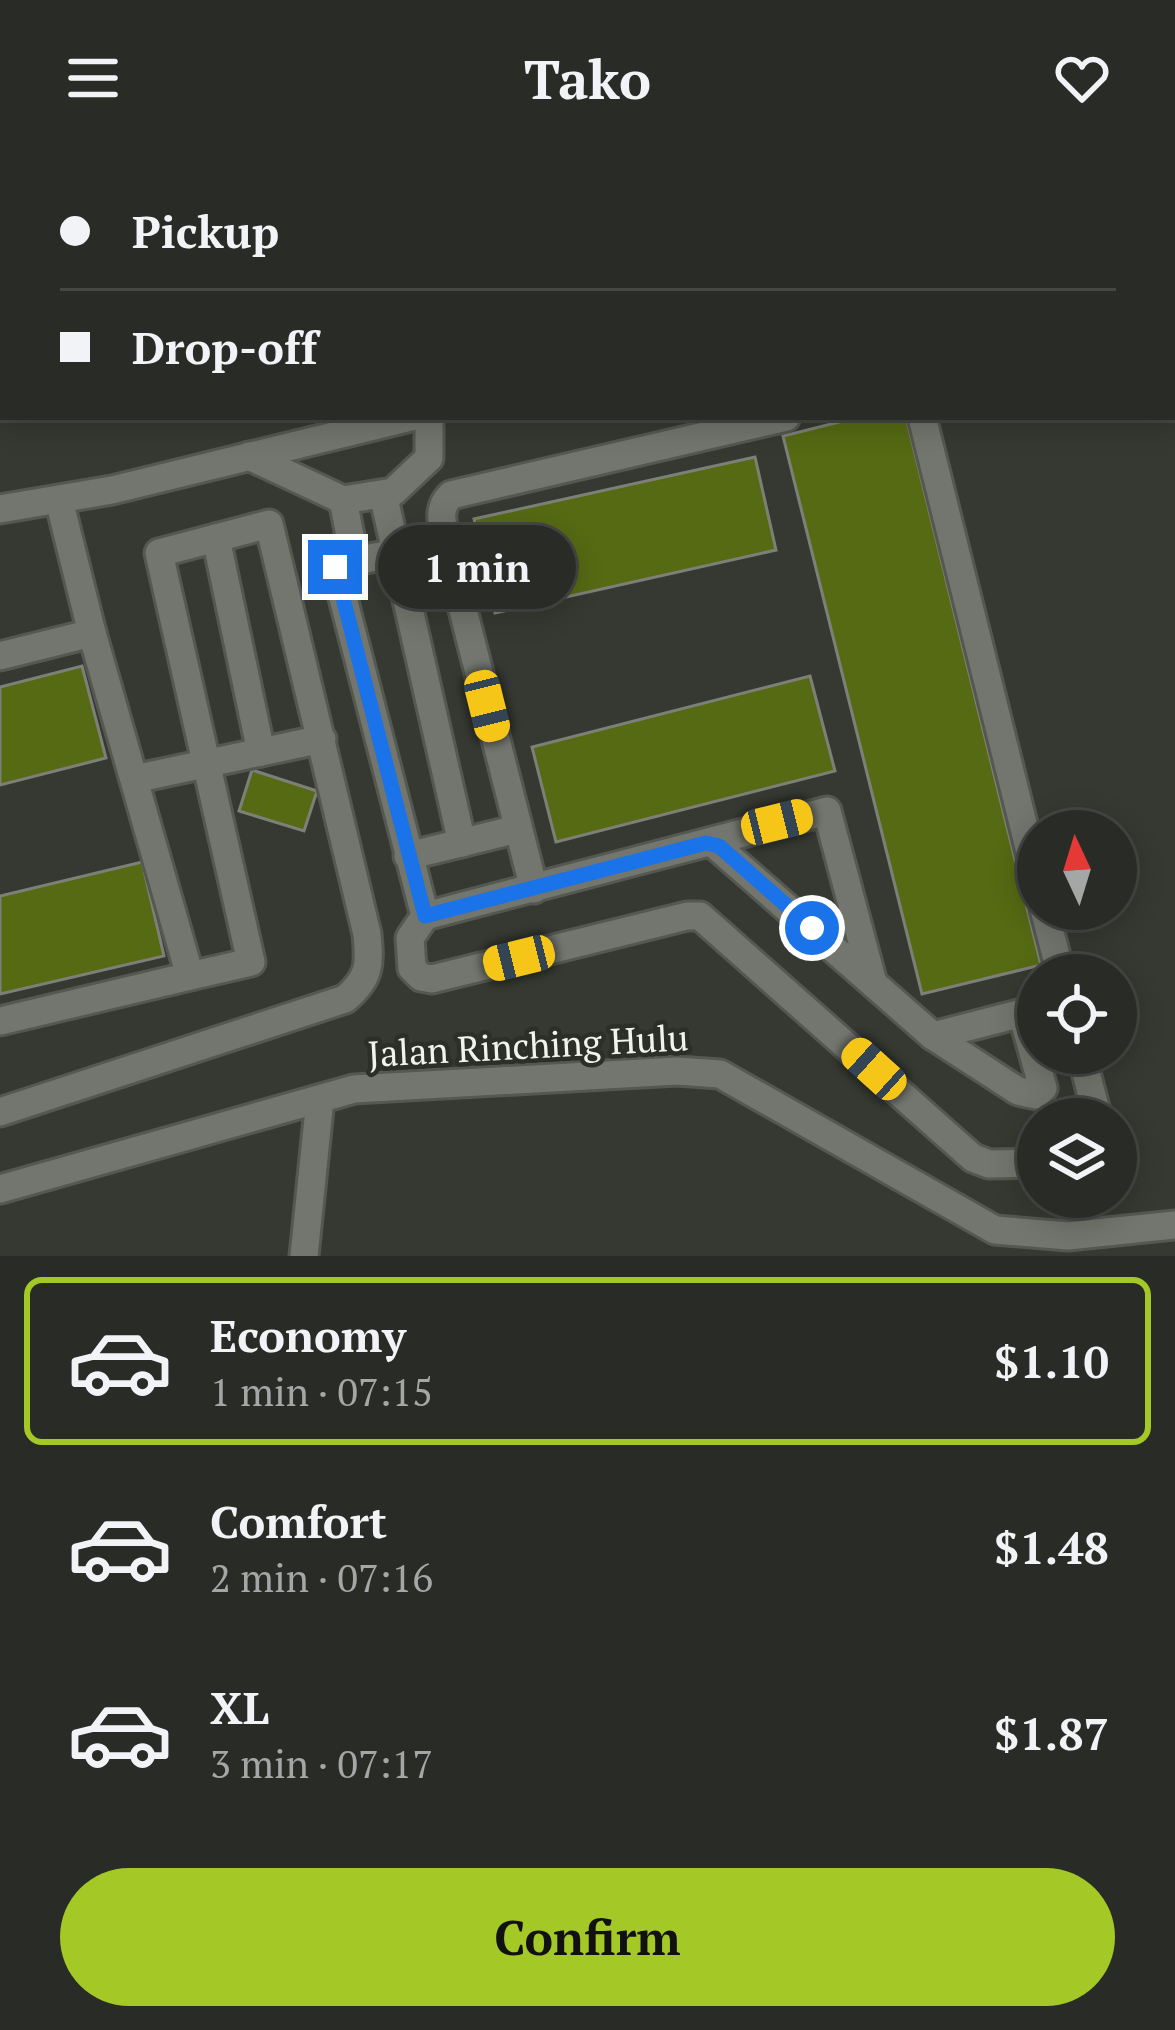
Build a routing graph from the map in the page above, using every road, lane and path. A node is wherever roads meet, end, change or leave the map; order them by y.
1 (399, 420) edge
2 (429, 420) edge
3 (773, 420) edge
4 (923, 420) edge
5 (249, 456) junction
6 (383, 494) junction
7 (59, 500) junction
8 (344, 500) junction
9 (0, 509) edge
10 (216, 538) junction
11 (446, 543) junction
12 (396, 553) junction
13 (355, 561) junction
14 (92, 632) junction
15 (0, 656) edge
16 (322, 739) junction
17 (261, 752) junction
18 (204, 764) junction
19 (134, 779) junction
20 (1020, 810) edge
21 (518, 829) junction
22 (462, 843) junction
23 (713, 843) junction
24 (408, 856) junction
25 (534, 889) junction
26 (425, 916) junction
27 (190, 976) junction
28 (874, 983) junction
29 (1017, 1014) edge
30 (0, 1021) edge
31 (933, 1036) junction
32 (1041, 1074) edge
33 (320, 1099) junction
34 (0, 1112) edge
35 (1017, 1163) edge
36 (0, 1189) edge
37 (1175, 1225) edge
38 (304, 1256) edge

1 - 5 street
2 - 6 street
3 - 11 street
4 - 20 street
5 - 7 street
5 - 8 street
6 - 8 street
6 - 12 street
7 - 9 street
7 - 14 street
8 - 13 street
10 - 16 street
10 - 17 street
10 - 18 street
11 - 12 street
11 - 21 street
12 - 13 street
12 - 22 street
13 - 24 street
14 - 15 street
14 - 19 street
16 - 17 street
16 - 34 street
17 - 18 street
18 - 19 street
18 - 27 street
19 - 27 street
21 - 22 street
21 - 25 street
22 - 24 street
23 - 25 street
23 - 28 street
23 - 28 street
24 - 26 street
25 - 26 street
26 - 35 street
27 - 30 street
28 - 31 street
29 - 31 street
31 - 32 street
33 - 36 street, Jalan Rinching Hulu
33 - 37 street, Jalan Rinching Hulu
33 - 38 street

